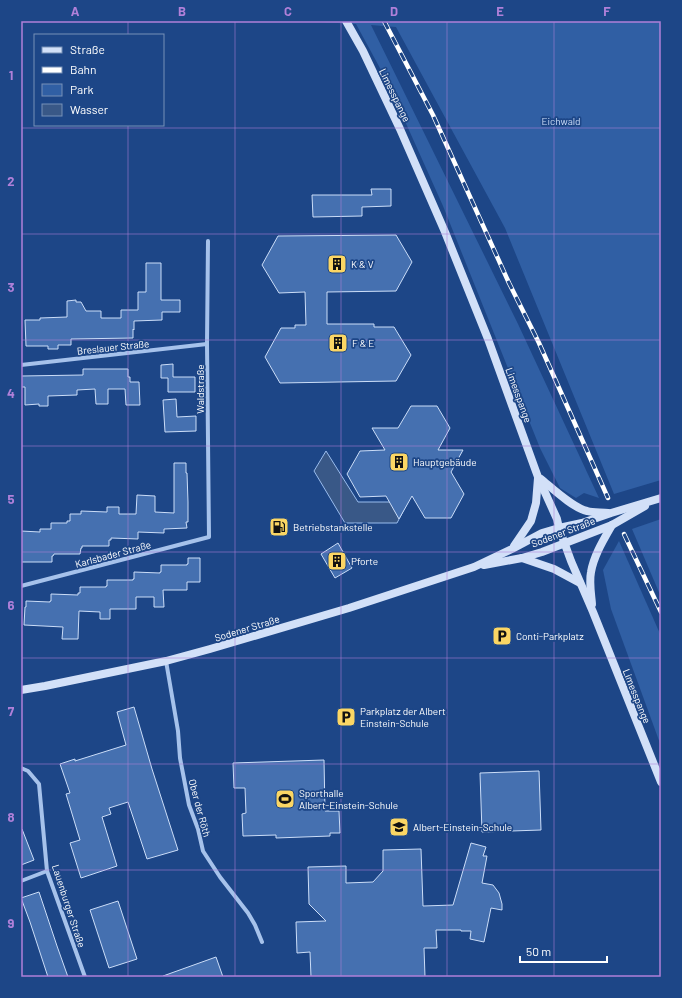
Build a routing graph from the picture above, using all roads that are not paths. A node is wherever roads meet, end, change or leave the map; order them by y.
1 (346, 21) edge
2 (208, 241) dead end
3 (208, 344) junction
4 (21, 366) edge
5 (538, 477) junction
6 (660, 498) edge
7 (611, 513) junction
8 (612, 525) junction
9 (559, 528) junction
10 (209, 537) joint
11 (564, 543) junction
12 (512, 549) junction
13 (522, 558) junction
14 (474, 567) junction
15 (580, 583) junction
16 (21, 586) edge
17 (593, 612) junction
18 (166, 661) junction
19 (21, 690) edge
20 (21, 768) edge
21 (661, 782) edge
22 (47, 871) junction
23 (21, 881) edge
24 (262, 942) dead end
25 (85, 977) edge

1 - 5 main road, Limesspange
2 - 3 street, Waldstraße
3 - 4 street, Breslauer Straße
3 - 10 street, Waldstraße
5 - 7 main road
5 - 9 main road, Limesspange
5 - 12 main road
6 - 7 main road, Sodener Straße
6 - 8 main road, Sodener Straße
7 - 9 main road, Sodener Straße
8 - 11 main road, Sodener Straße
8 - 17 main road
9 - 11 main road, Limesspange
9 - 12 main road, Sodener Straße
10 - 16 street, Karlsbader Straße
11 - 13 main road, Sodener Straße
11 - 15 main road, Limesspange
12 - 14 main road, Sodener Straße
13 - 14 main road, Sodener Straße
13 - 15 main road
14 - 18 main road, Sodener Straße
15 - 17 main road, Limesspange
17 - 21 main road, Limesspange
18 - 19 main road, Sodener Straße
18 - 24 street, Ober der Röth
20 - 22 street, Lauenburger Straße
22 - 23 street
22 - 25 street, Lauenburger Straße

